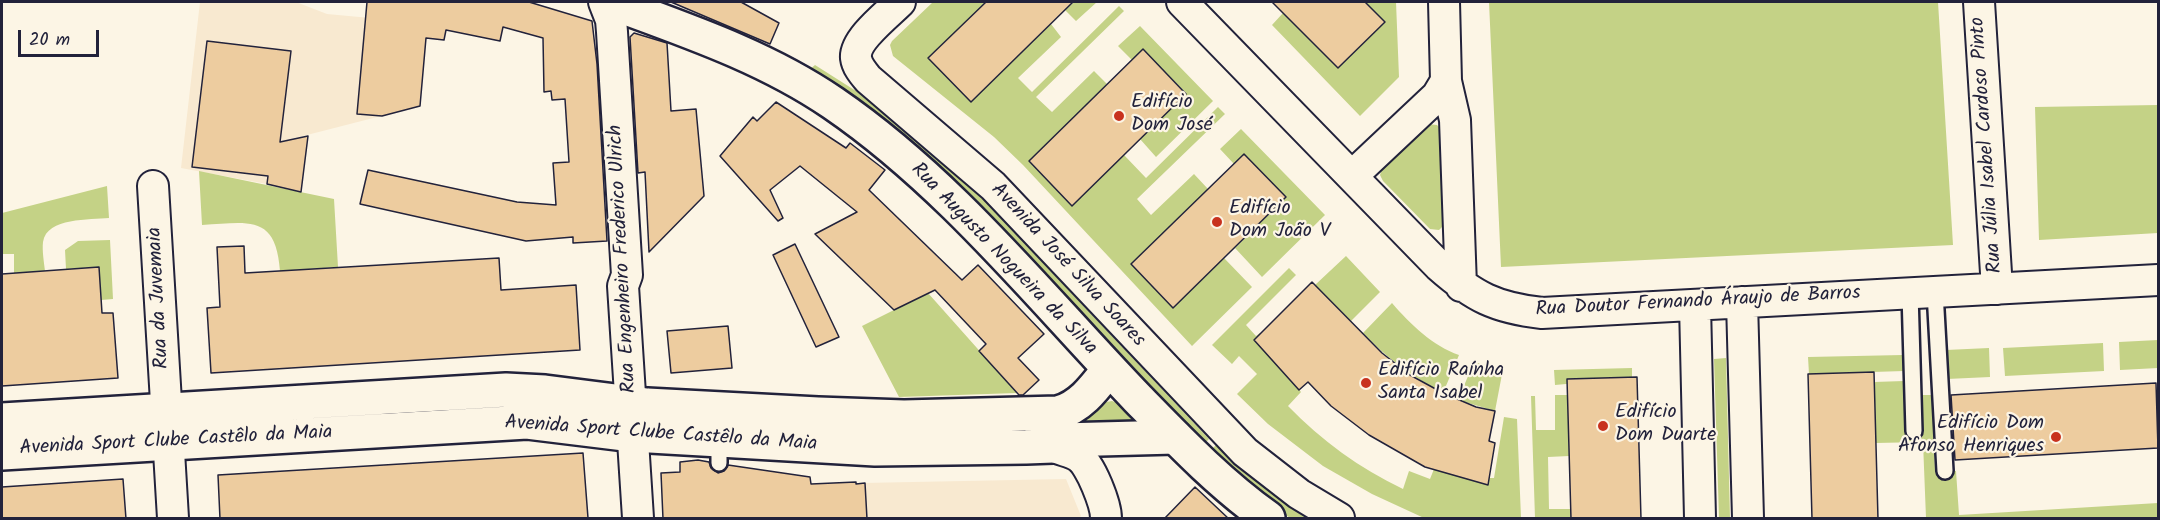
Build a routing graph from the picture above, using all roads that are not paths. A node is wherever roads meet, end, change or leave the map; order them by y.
1 (604, 2) edge
2 (610, 2) edge
3 (900, 2) edge
4 (1182, 2) edge
5 (1444, 2) edge
6 (1979, 2) edge
7 (1446, 81) junction
8 (1352, 176) junction
9 (153, 186) dead end
10 (2158, 280) edge
11 (1461, 286) junction
12 (1997, 289) junction
13 (1923, 293) junction
14 (1742, 302) junction
15 (1695, 305) junction
16 (1109, 369) junction
17 (630, 403) junction
18 (167, 410) junction
19 (2, 420) edge
20 (1914, 430) dead end
21 (633, 435) junction
22 (1175, 437) junction
23 (169, 443) junction
24 (1053, 446) junction
25 (2, 453) edge
26 (1944, 471) dead end
27 (173, 519) edge
28 (638, 519) edge
29 (1106, 519) edge
30 (1268, 519) edge
31 (1339, 519) edge
32 (1700, 519) edge
33 (1748, 519) edge

1 - 17 street, Rua Engenheiro Frederico Ulrich
2 - 16 street, Rua Augusto Nogueira da Silva
3 - 31 street, Avenida José Silva Soares
4 - 8 street, Rua Doutor Fernando Áraujo de Barros
5 - 7 street
6 - 12 street, Rua Júlia Isabel Cardoso Pinto
7 - 8 street
7 - 11 street
8 - 11 street, Rua Doutor Fernando Áraujo de Barros
9 - 18 street, Rua da Juvemaia
10 - 12 street, Rua Doutor Fernando Áraujo de Barros
11 - 15 street, Rua Doutor Fernando Áraujo de Barros
12 - 13 street, Rua Doutor Fernando Áraujo de Barros
13 - 14 street, Rua Doutor Fernando Áraujo de Barros
13 - 20 lane
13 - 26 lane
14 - 15 street, Rua Doutor Fernando Áraujo de Barros
14 - 33 street
15 - 32 street
16 - 17 street, Avenida Sport Clube Castêlo da Maia
16 - 22 street, Rua Augusto Nogueira da Silva
17 - 18 street, Avenida Sport Clube Castêlo da Maia
17 - 21 street, Rua Engenheiro Frederico Ulrich
18 - 19 street, Avenida Sport Clube Castêlo da Maia
18 - 23 street, Rua da Juvemaia
21 - 23 street, Avenida Sport Clube Castêlo da Maia
21 - 24 street, Avenida Sport Clube Castêlo da Maia
21 - 28 street, Rua Engenheiro Frederico Ulrich
22 - 24 street, Avenida Sport Clube Castêlo da Maia
22 - 30 street, Rua Augusto Nogueira da Silva
23 - 25 street, Avenida Sport Clube Castêlo da Maia
23 - 27 street, Rua da Juvemaia
24 - 29 street

